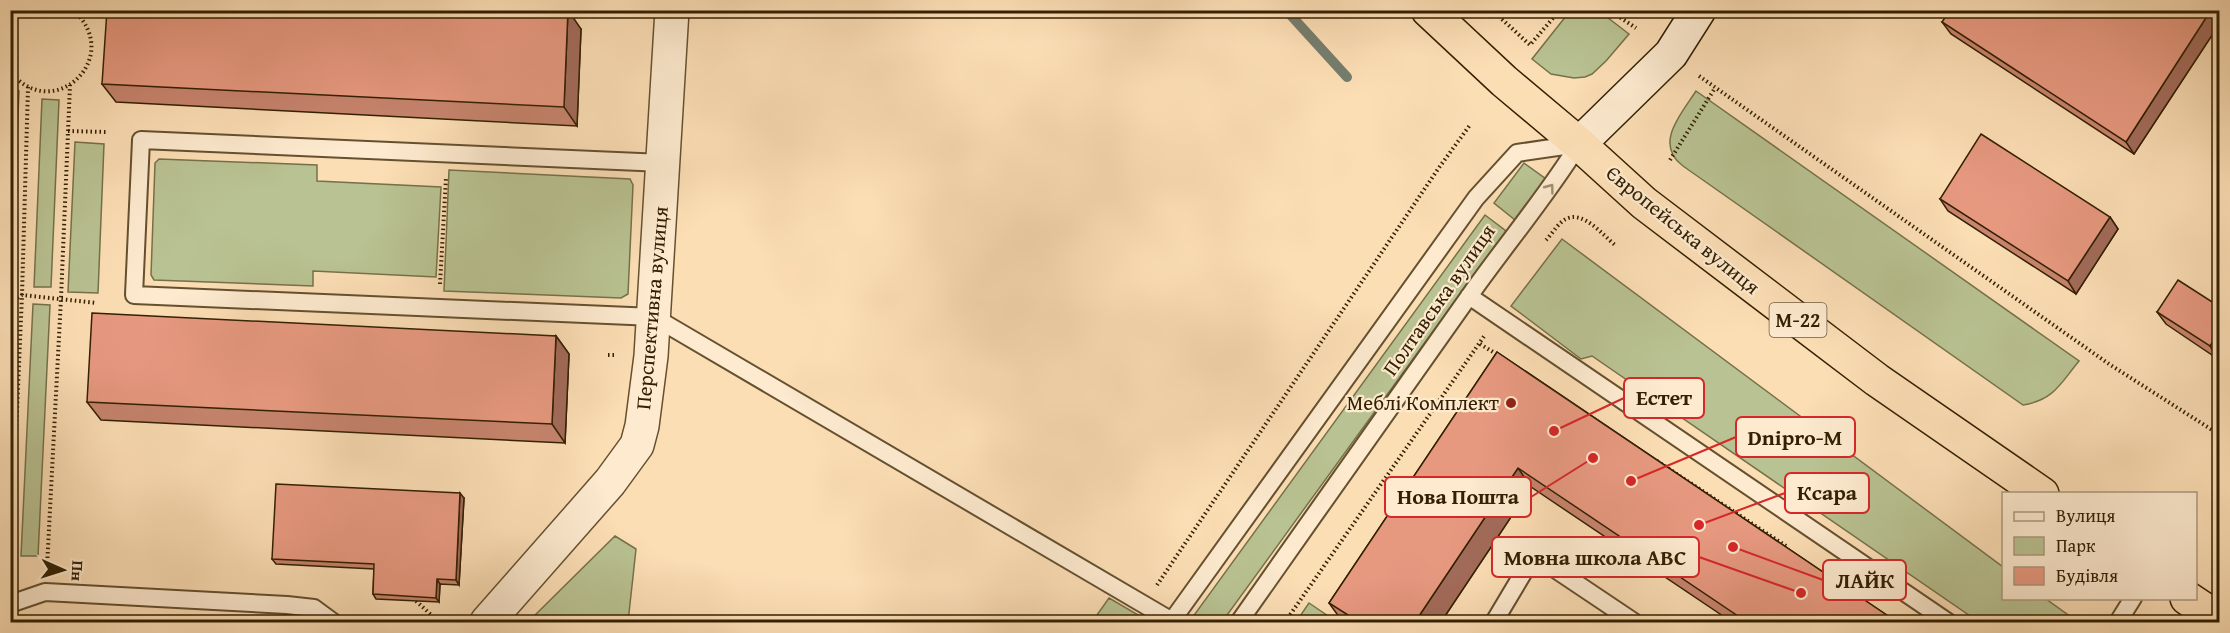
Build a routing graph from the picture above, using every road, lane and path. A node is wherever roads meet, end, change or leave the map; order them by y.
1 (22, 10) edge
2 (73, 10) edge
3 (672, 10) edge
4 (1428, 10) edge
5 (1492, 10) edge
6 (1560, 10) edge
7 (1609, 10) edge
8 (1700, 10) edge
9 (10, 23) edge
10 (1636, 28) dead end
11 (10, 71) edge
12 (1699, 76) dead end
13 (70, 85) junction
14 (28, 87) junction
15 (1715, 88) junction
16 (1470, 125) dead end
17 (68, 131) junction
18 (106, 132) dead end
19 (1579, 144) junction
20 (447, 154) junction
21 (1670, 160) dead end
22 (663, 163) junction
23 (1616, 245) dead end
24 (1541, 246) dead end
25 (22, 295) junction
26 (1469, 296) junction
27 (61, 298) junction
28 (10, 303) edge
29 (97, 303) dead end
30 (439, 307) junction
31 (1497, 315) junction
32 (654, 317) junction
33 (1480, 344) junction
34 (1500, 357) edge
35 (2220, 435) edge
36 (1656, 460) edge
37 (2039, 492) edge
38 (1794, 551) edge
39 (10, 574) edge
40 (46, 592) junction
41 (2132, 600) edge
42 (2190, 600) edge
43 (416, 601) edge
44 (10, 604) edge
45 (1143, 605) junction
46 (2220, 620) edge
47 (333, 622) edge
48 (439, 622) edge
49 (487, 622) edge
50 (1172, 622) edge
51 (1239, 622) edge
52 (1285, 622) edge
53 (1494, 622) edge
54 (1634, 622) edge
55 (1948, 622) edge
56 (2118, 622) edge

1 - 9 path
2 - 13 path
3 - 22 street, Перспективна вулиця
4 - 19 highway, Європейська вулиця / М-22
5 - 6 path
7 - 10 path
8 - 19 street
11 - 14 path
12 - 15 path
13 - 14 path
13 - 17 path
14 - 25 path
15 - 21 path
15 - 35 path
16 - 45 path
17 - 18 path
17 - 27 path
26 -> 19 lane, Полтавська вулиця
19 - 37 highway, Європейська вулиця / М-22
19 - 50 lane
20 - 22 lane
20 - 30 path
20 - 30 lane
22 - 32 street, Перспективна вулиця
23 - 24 path
25 - 27 path
25 - 28 path
25 - 39 path
26 - 31 lane
26 - 51 lane, Полтавська вулиця
27 - 29 path
27 - 40 path
30 - 32 lane
31 - 33 path
31 - 55 lane
32 - 45 lane
32 - 49 street, Перспективна вулиця
33 - 34 path
33 - 52 path
36 - 38 path
40 - 44 lane
40 - 47 lane
41 - 56 lane
42 - 46 highway
43 - 48 path
45 - 50 lane
53 - 54 lane

